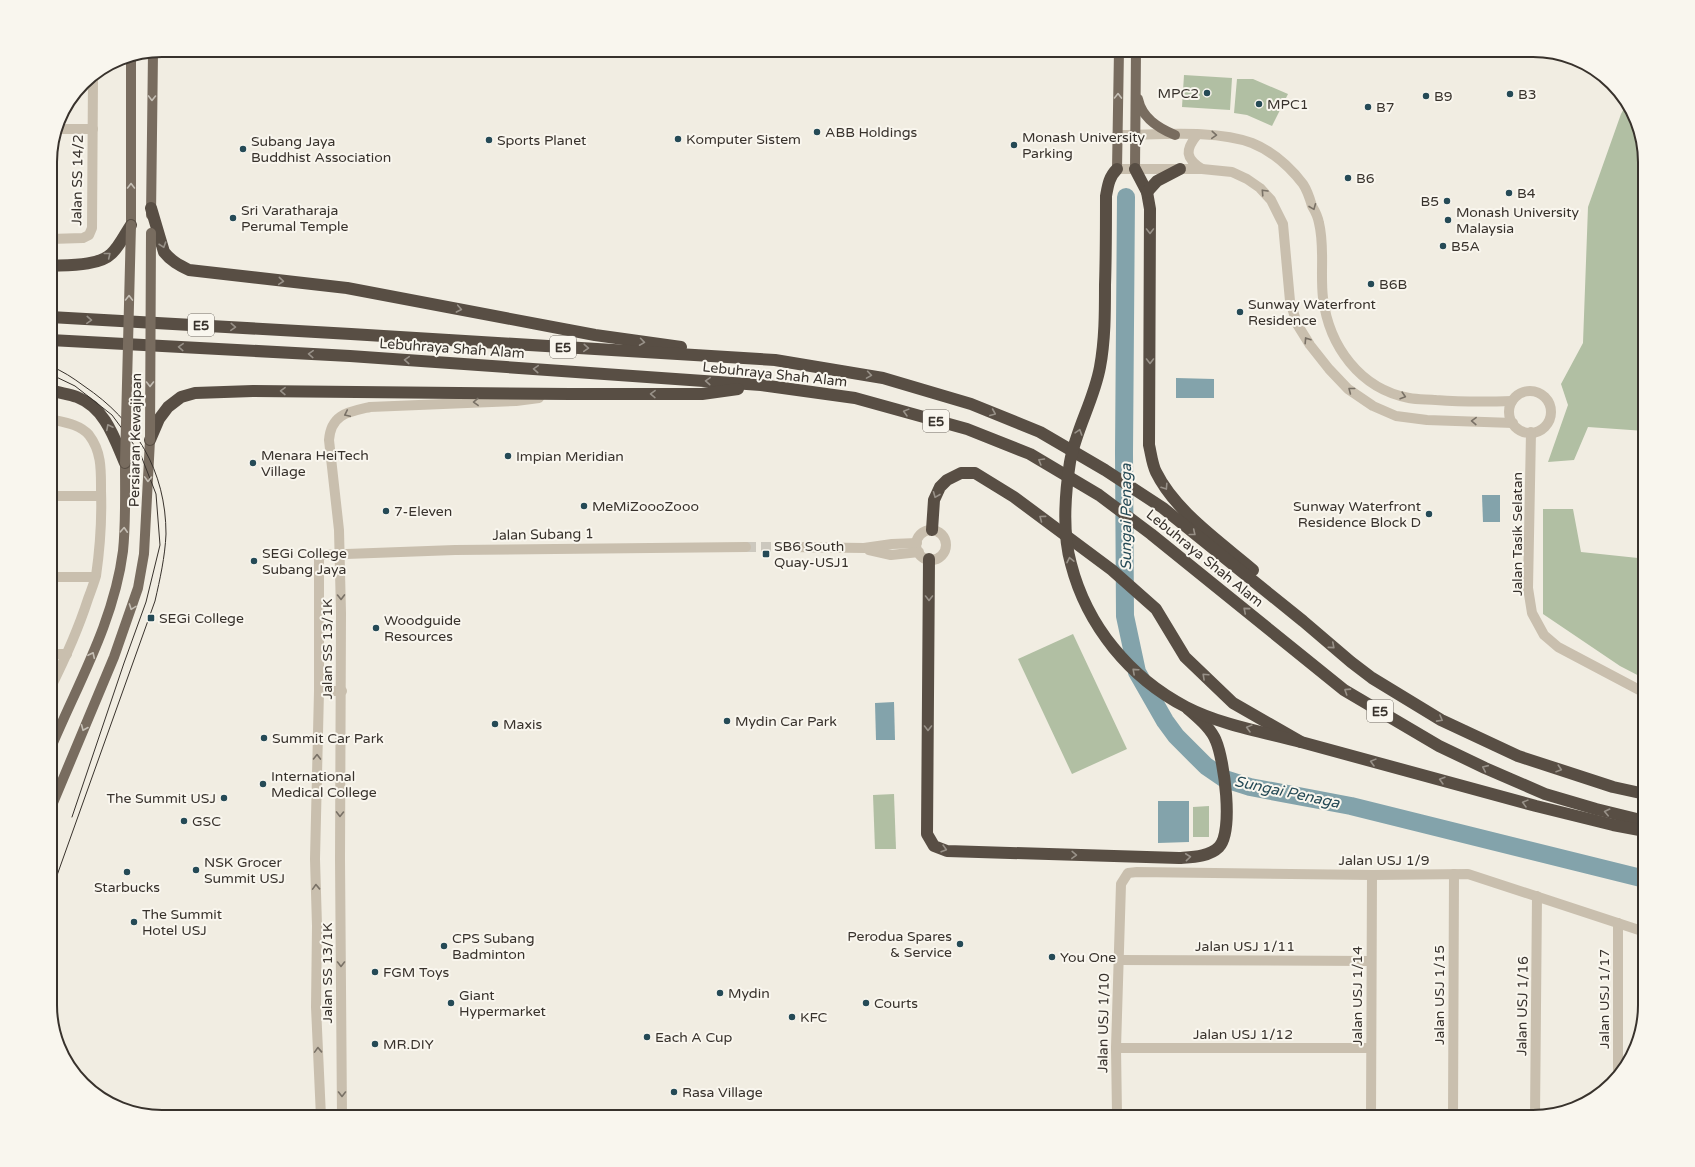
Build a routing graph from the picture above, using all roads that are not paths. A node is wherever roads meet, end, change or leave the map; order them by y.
1 (1119, 57) edge
2 (1136, 57) edge
3 (153, 58) edge
4 (131, 62) edge
5 (93, 83) edge
6 (1135, 84) junction
7 (63, 129) edge
8 (93, 129) junction
9 (1117, 135) junction
10 (1134, 135) junction
11 (1175, 135) junction
12 (1197, 135) junction
13 (1117, 169) junction
14 (1134, 169) junction
15 (1180, 169) junction
16 (1202, 169) junction
17 (1147, 192) junction
18 (151, 208) junction
19 (131, 225) junction
20 (57, 239) edge
21 (57, 266) edge
22 (57, 317) edge
23 (57, 340) edge
24 (775, 360) junction
25 (761, 385) junction
26 (57, 392) edge
27 (570, 394) junction
28 (1512, 401) junction
29 (57, 421) edge
30 (1513, 423) junction
31 (1531, 432) junction
32 (150, 440) junction
33 (125, 462) junction
34 (57, 496) edge
35 (101, 496) junction
36 (932, 530) junction
37 (746, 547) tunnel mouth
38 (787, 547) tunnel mouth
39 (918, 548) junction
40 (319, 555) joint
41 (340, 555) junction
42 (929, 560) junction
43 (57, 577) edge
44 (95, 577) junction
45 (1303, 621) junction
46 (57, 654) edge
47 (67, 654) junction
48 (57, 675) edge
49 (1638, 689) edge
50 (319, 691) junction
51 (342, 691) junction
52 (1186, 707) junction
53 (57, 734) edge
54 (1300, 742) junction
55 (1638, 792) edge
56 (57, 793) edge
57 (1638, 819) edge
58 (1638, 830) edge
59 (1454, 874) junction
60 (1372, 875) junction
61 (1121, 884) joint
62 (1537, 896) junction
63 (1618, 923) junction
64 (1638, 930) edge
65 (1118, 960) junction
66 (1371, 960) junction
67 (1116, 1048) junction
68 (1371, 1048) junction
69 (1618, 1066) edge
70 (321, 1110) edge
71 (342, 1110) edge
72 (1118, 1110) edge
73 (1370, 1110) edge
74 (1453, 1110) edge
75 (1535, 1110) edge

9 -> 1 main road
2 - 6 main road
3 -> 18 main road, Persiaran Kewajipan
19 -> 4 main road, Persiaran Kewajipan
5 - 8 street, Jalan SS 14/2
6 - 10 main road
6 - 11 main road
7 - 8 street
8 - 20 street, Jalan SS 14/2
9 - 10 street
9 - 13 main road
10 - 11 street
10 - 14 main road
11 - 12 street
12 - 16 street
12 -> 28 street
13 - 14 street
52 -> 13 highway, bridge
14 - 15 street
14 - 17 highway
15 - 16 street
15 - 17 highway
30 -> 16 street
17 -> 45 highway
18 -> 24 highway
18 -> 32 main road, Persiaran Kewajipan, bridge
21 -> 19 highway
33 -> 19 main road, Persiaran Kewajipan, bridge
22 -> 24 highway, Lebuhraya Shah Alam / E5
25 -> 23 highway, Lebuhraya Shah Alam / E5
24 -> 45 highway, Lebuhraya Shah Alam / E5
25 -> 27 highway
57 -> 25 highway, Lebuhraya Shah Alam / E5
33 -> 26 highway
27 -> 32 highway
27 -> 41 street, Jalan SS 13/1K
28 - 30 street
28 - 31 street
29 - 35 street
30 - 31 street
31 - 49 street, Jalan Tasik Selatan
32 -> 56 main road, Persiaran Kewajipan
53 -> 33 main road, Persiaran Kewajipan
34 - 35 street
35 - 44 street
36 - 39 street
36 - 42 street
54 -> 36 highway, bridge
37 - 41 street, Jalan Subang 1
38 - 39 street
39 - 42 street
40 - 41 street, Jalan Subang 1
40 - 50 street, Jalan SS 13/1K
41 -> 51 street, Jalan SS 13/1K
42 -> 52 highway
43 - 44 street
44 - 47 street
45 -> 55 highway, Lebuhraya Shah Alam / E5
46 - 47 street
47 - 48 street
50 - 51 street
70 -> 50 street, Jalan SS 13/1K
51 -> 71 street, Jalan SS 13/1K
54 -> 52 highway, bridge
58 -> 54 highway
59 - 60 street, Jalan USJ 1/9
59 - 62 street, Jalan USJ 1/9
59 - 74 street, Jalan USJ 1/15
60 - 61 street, Jalan USJ 1/9
60 - 66 street, Jalan USJ 1/14
61 - 65 street, Jalan USJ 1/10
62 - 63 street, Jalan USJ 1/9
62 - 75 street, Jalan USJ 1/16
63 - 64 street, Jalan USJ 1/9
63 - 69 street, Jalan USJ 1/17
65 - 66 street, Jalan USJ 1/11
65 - 67 street, Jalan USJ 1/10
66 - 68 street, Jalan USJ 1/14
67 - 68 street, Jalan USJ 1/12
67 - 72 street, Jalan USJ 1/10
68 - 73 street, Jalan USJ 1/14

